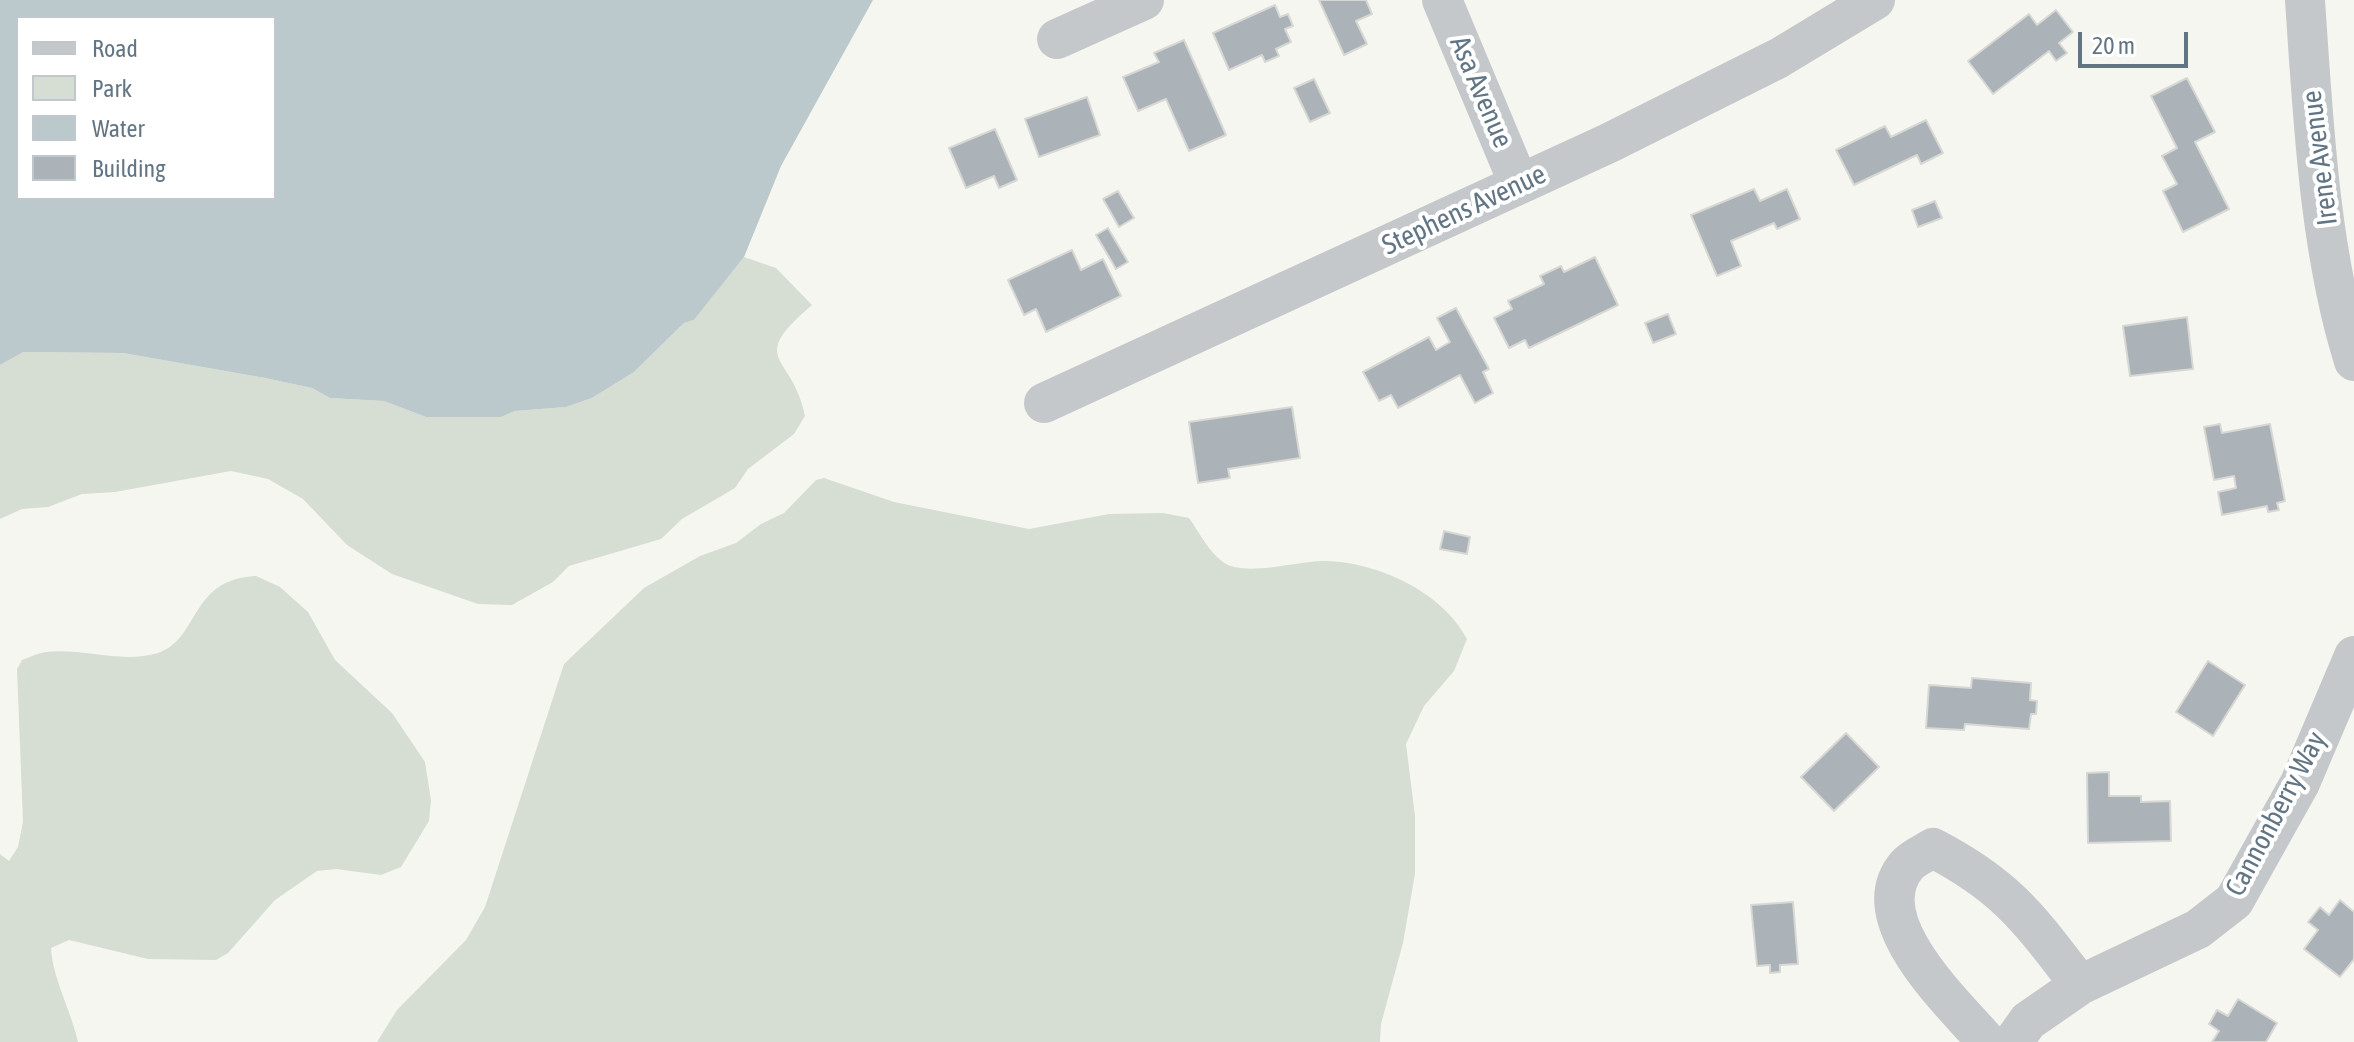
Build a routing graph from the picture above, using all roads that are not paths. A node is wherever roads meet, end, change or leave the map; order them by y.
1 (1144, 0) edge
2 (1442, 0) edge
3 (1875, 0) edge
4 (2305, 0) edge
5 (1057, 39) dead end
6 (1519, 184) junction
7 (2354, 361) edge
8 (1044, 403) dead end
9 (2354, 656) edge
10 (2080, 985) junction
11 (1987, 1042) edge
12 (2013, 1042) edge

1 - 5 street
2 - 6 street, Asa Avenue
3 - 6 street, Stephens Avenue
4 - 7 street, Irene Avenue
6 - 8 street, Stephens Avenue
9 - 10 street, Cannonberry Way
10 - 11 street
10 - 12 street, Cannonberry Way

